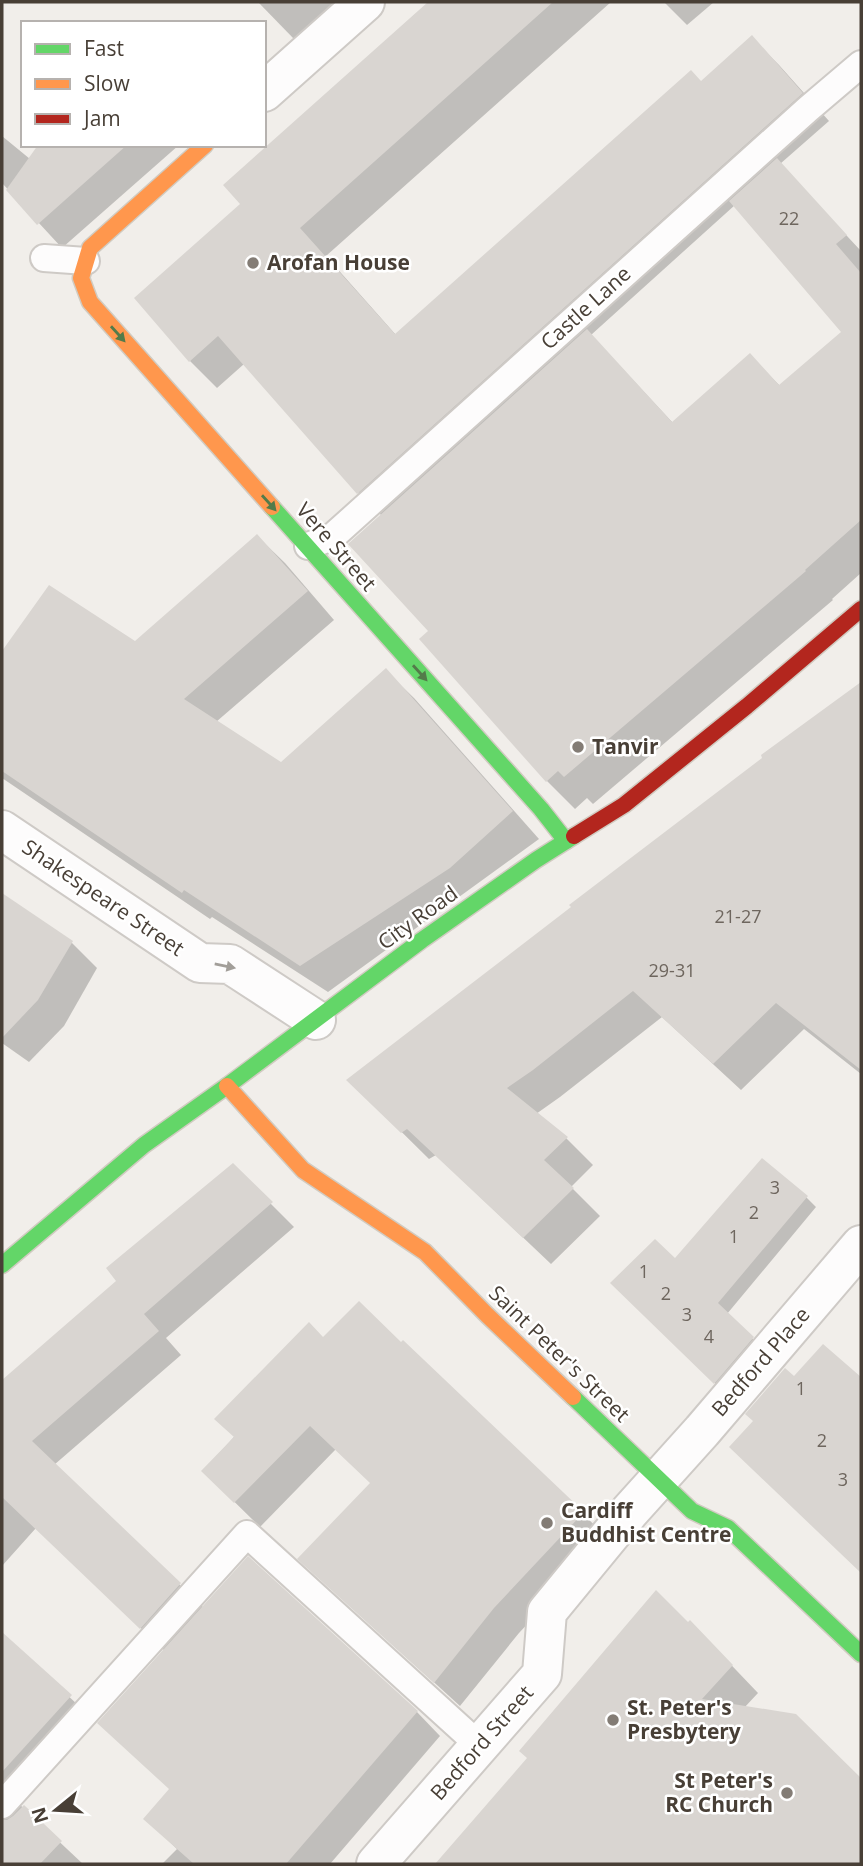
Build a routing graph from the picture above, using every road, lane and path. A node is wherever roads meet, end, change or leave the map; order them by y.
1 (365, 2) edge
2 (861, 64) edge
3 (266, 90) edge
4 (203, 147) edge
5 (44, 258) dead end
6 (84, 269) junction
7 (308, 546) junction
8 (861, 609) edge
9 (2, 830) edge
10 (566, 841) junction
11 (316, 1020) junction
12 (228, 1086) junction
13 (861, 1245) edge
14 (4, 1260) edge
15 (659, 1478) junction
16 (861, 1654) edge
17 (480, 1746) junction
18 (2, 1805) edge
19 (376, 1864) edge

1 - 3 street
2 - 7 lane, Castle Lane
4 - 6 street
5 - 6 lane
6 -> 7 street, Vere Street
7 -> 10 street, Vere Street
8 - 10 street, City Road
9 -> 11 street, Shakespeare Street
10 - 11 street, City Road
11 - 12 street, City Road
12 - 14 street, City Road
12 - 15 street, Saint Peter's Street
13 - 15 street, Bedford Place
15 - 16 street, Saint Peter's Street
15 - 17 street, Bedford Street
17 - 18 lane
17 - 19 street, Bedford Street

